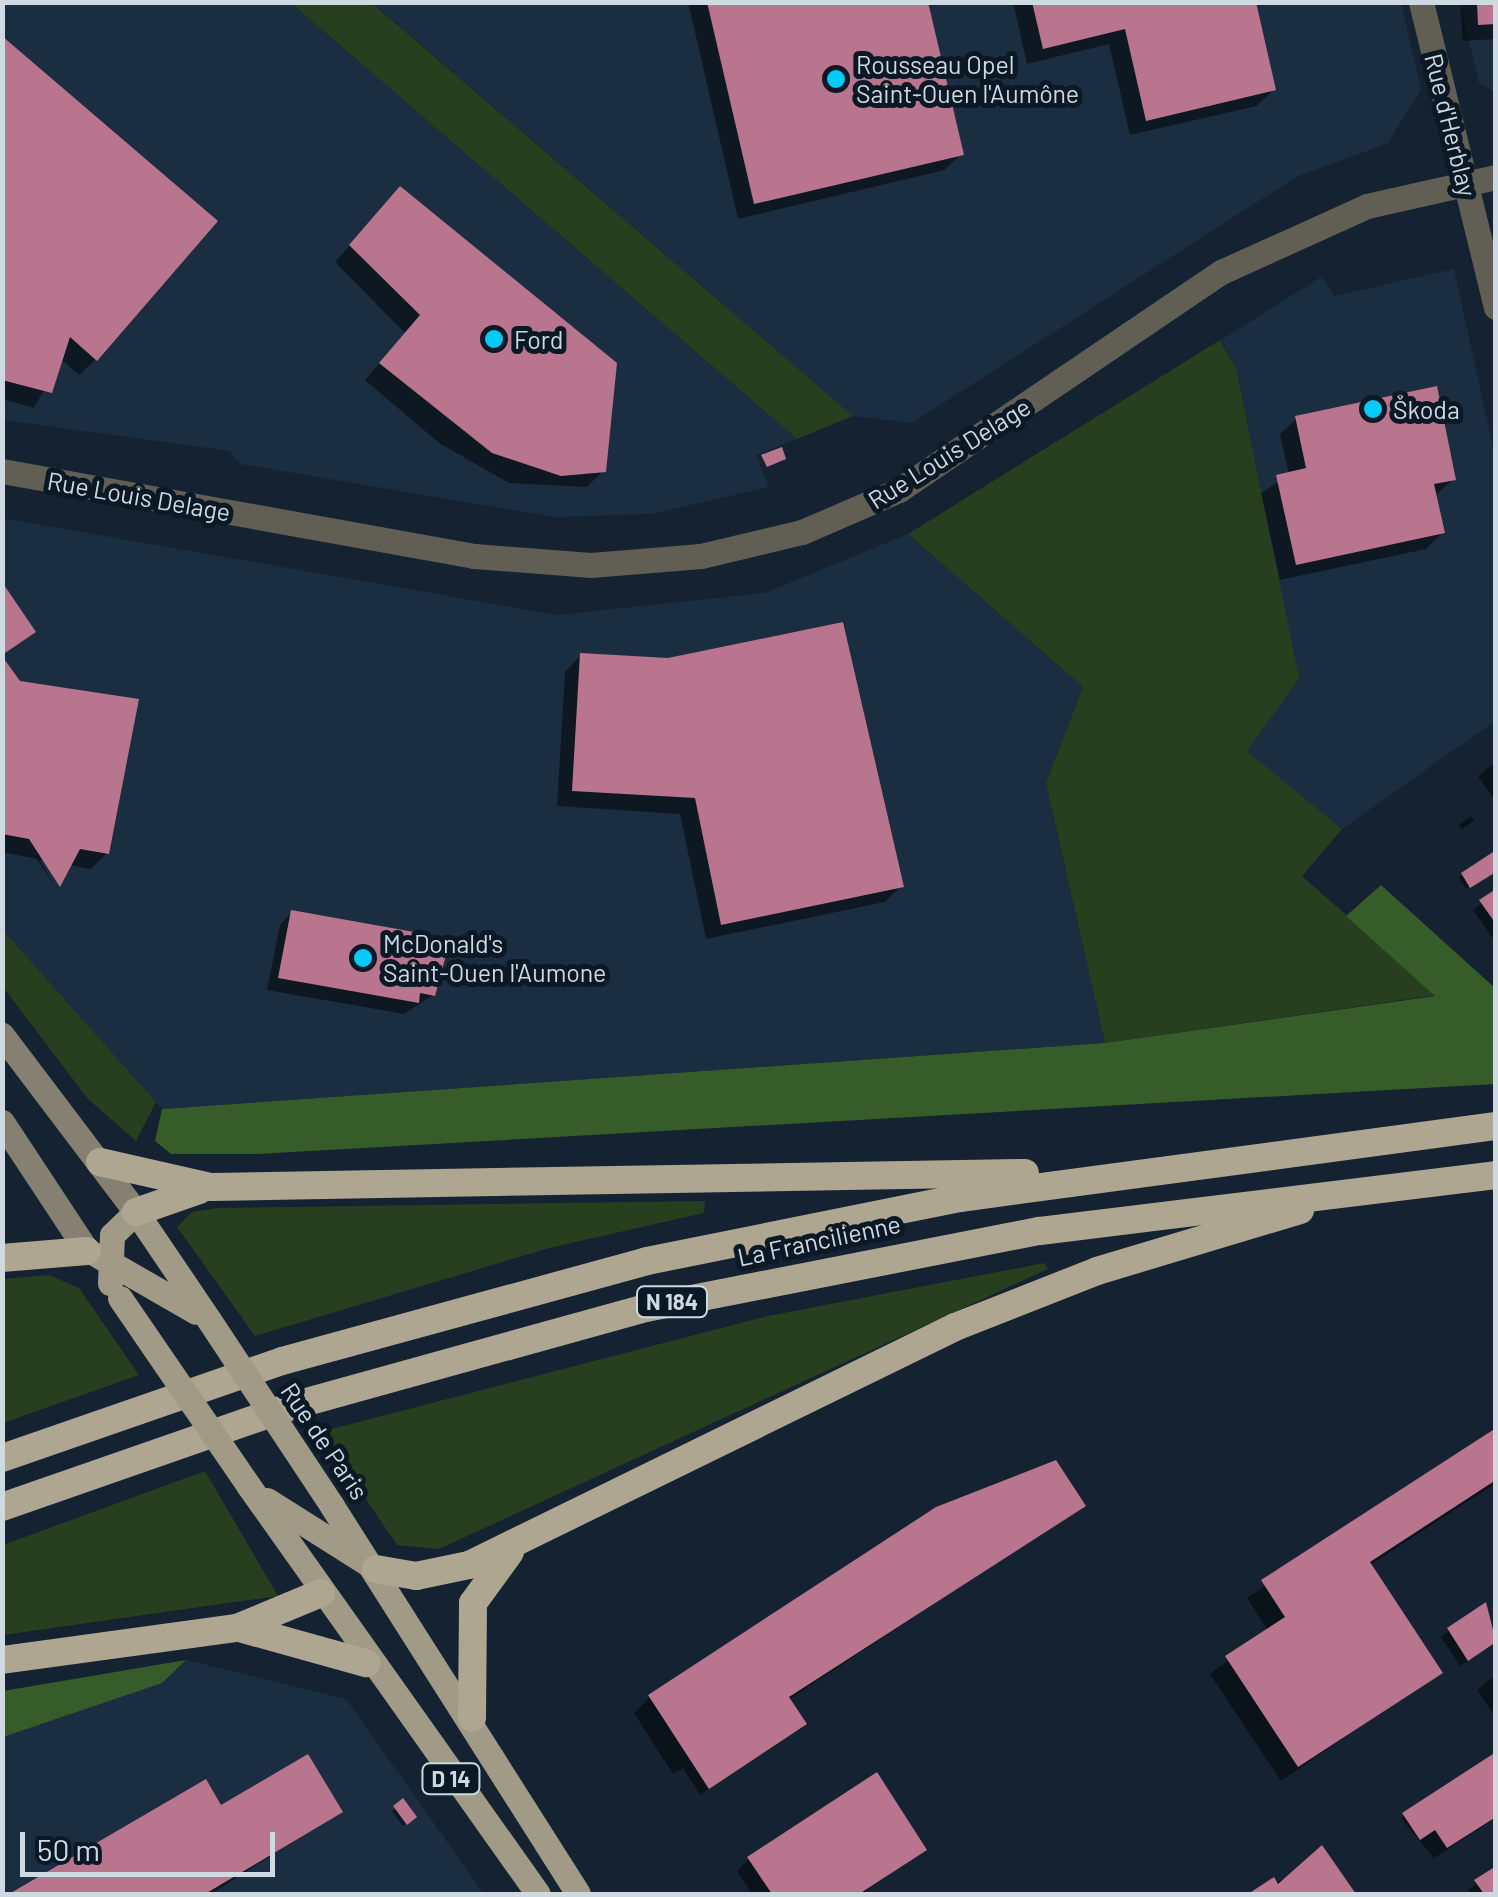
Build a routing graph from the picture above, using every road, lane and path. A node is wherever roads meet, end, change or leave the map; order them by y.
1 (1421, 2) edge
2 (1496, 177) edge
3 (1465, 180) junction
4 (1496, 306) edge
5 (2, 471) edge
6 (2, 1034) edge
7 (2, 1122) edge
8 (1496, 1126) edge
9 (100, 1162) junction
10 (1144, 1170) junction
11 (1496, 1175) edge
12 (211, 1187) junction
13 (1364, 1190) junction
14 (136, 1212) junction
15 (2, 1258) edge
16 (106, 1273) junction
17 (169, 1282) junction
18 (2, 1458) edge
19 (2, 1506) edge
20 (284, 1523) junction
21 (523, 1540) junction
22 (365, 1561) junction
23 (321, 1593) junction
24 (236, 1628) junction
25 (2, 1660) edge
26 (366, 1663) junction
27 (472, 1718) junction
28 (538, 1894) edge
29 (578, 1894) edge

1 - 3 street, Rue d'Herblay
2 - 3 street, Rue Louis Delage
3 - 4 street, Rue d'Herblay
3 - 5 street, Rue Louis Delage
6 - 9 main road, Rue de Paris / D 14
7 - 16 main road
8 - 10 highway, La Francilienne / N 184
9 - 12 highway
9 - 14 main road, Rue de Paris / D 14
10 - 12 highway
10 - 18 highway, La Francilienne / N 184
11 - 13 highway, La Francilienne / N 184
12 - 14 highway
13 - 19 highway, La Francilienne / N 184
13 - 21 highway
14 - 16 main road
14 - 17 main road, Rue de Paris / D 14
15 - 16 highway
16 - 17 main road
16 - 20 main road, bridge
17 - 22 main road, Rue de Paris / D 14, bridge
20 - 22 main road
20 - 23 main road, D 14
21 - 22 highway
21 - 27 highway
22 - 23 main road
22 - 27 main road, Rue de Paris / D 14
23 - 24 highway
23 - 26 main road, D 14
24 - 25 highway
24 - 26 highway
26 - 28 main road, D 14
27 - 29 main road, Rue de Paris / D 14

